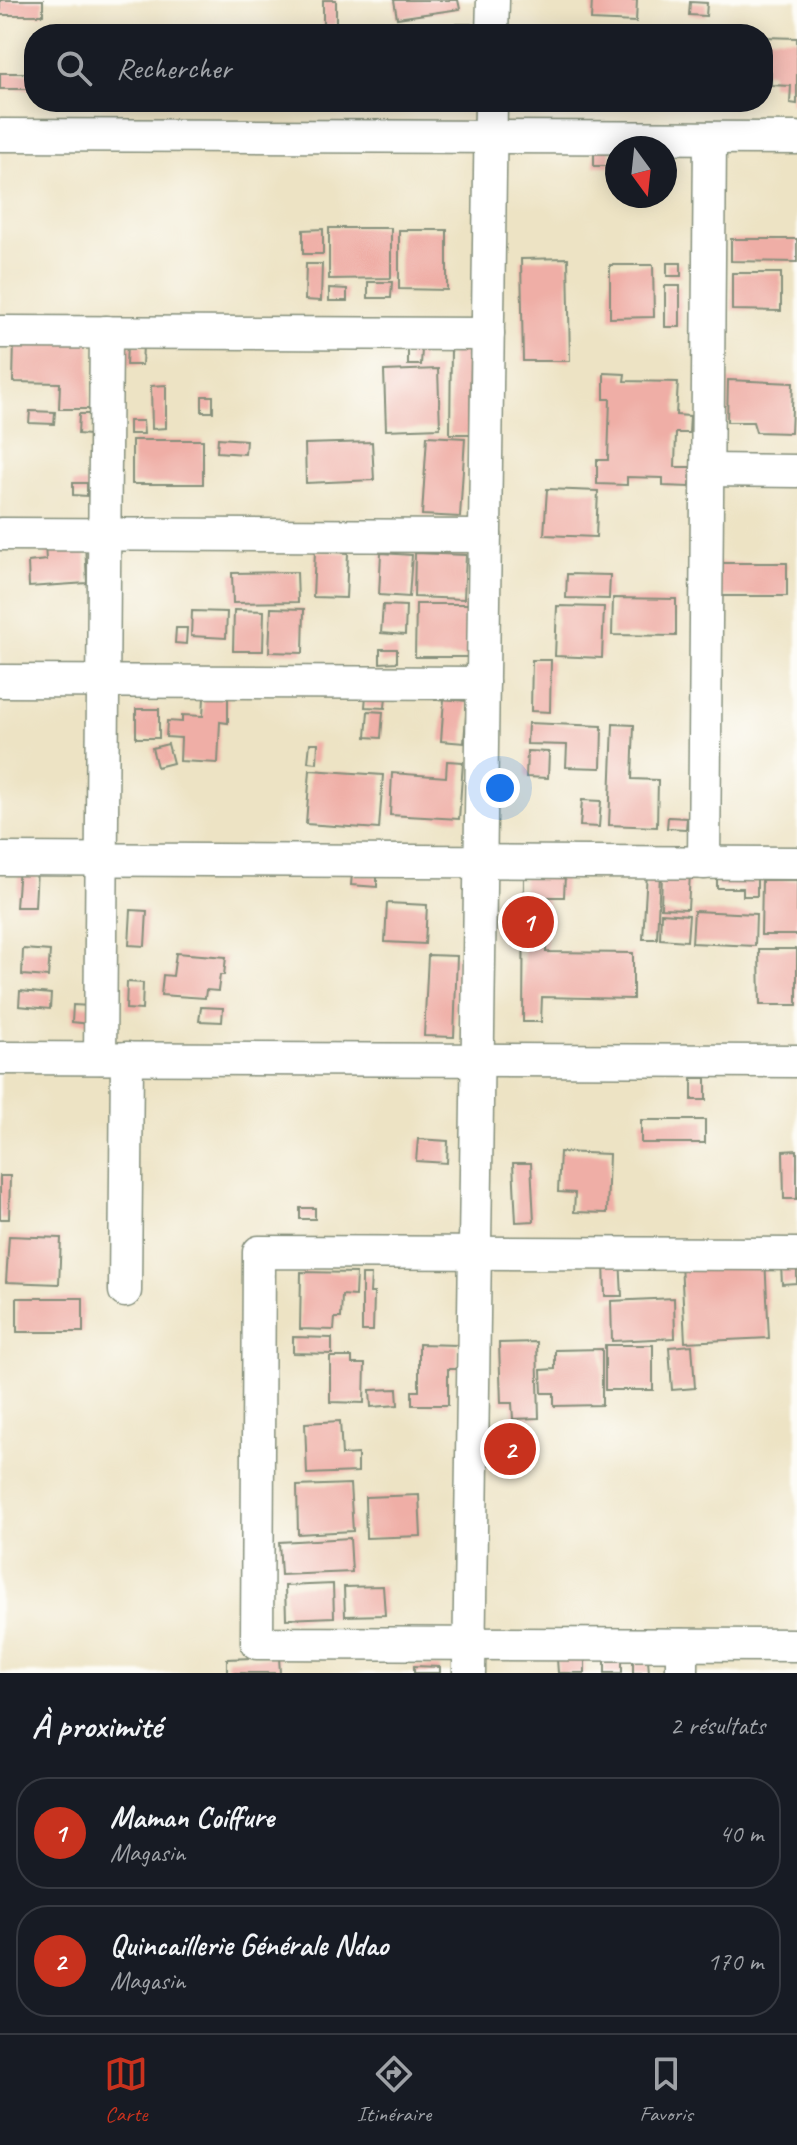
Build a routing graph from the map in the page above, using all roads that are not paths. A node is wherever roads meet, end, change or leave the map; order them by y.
1 (493, 0) edge
2 (492, 24) edge
3 (491, 112) edge
4 (0, 135) edge
5 (491, 137) junction
6 (710, 138) junction
7 (797, 138) edge
8 (0, 332) edge
9 (106, 332) junction
10 (488, 334) junction
11 (707, 470) junction
12 (797, 471) edge
13 (0, 534) edge
14 (104, 535) junction
15 (485, 536) junction
16 (0, 681) edge
17 (103, 682) junction
18 (483, 683) junction
19 (0, 859) edge
20 (101, 860) junction
21 (481, 862) junction
22 (704, 863) junction
23 (797, 863) edge
24 (0, 1058) edge
25 (114, 1058) junction
26 (478, 1060) junction
27 (797, 1061) edge
28 (475, 1253) junction
29 (797, 1254) edge
30 (125, 1291) dead end
31 (797, 1645) edge
32 (469, 1658) edge
33 (682, 1659) edge

1 - 2 street
3 - 5 street
4 - 5 street
5 - 6 street
5 - 10 street
6 - 7 street
6 - 11 street
8 - 9 street
9 - 10 street
9 - 14 street
10 - 15 street
11 - 12 street
11 - 22 street
13 - 14 street
14 - 15 street
14 - 17 street
15 - 18 street
16 - 17 street
17 - 18 street
17 - 20 street
18 - 21 street
19 - 20 street
20 - 21 street
20 - 25 street
21 - 22 street
21 - 26 street
22 - 23 street
24 - 25 street
25 - 26 street
25 - 30 street
26 - 27 street
26 - 28 street
28 - 29 street
28 - 32 street
28 - 32 street
31 - 33 street
32 - 33 street

